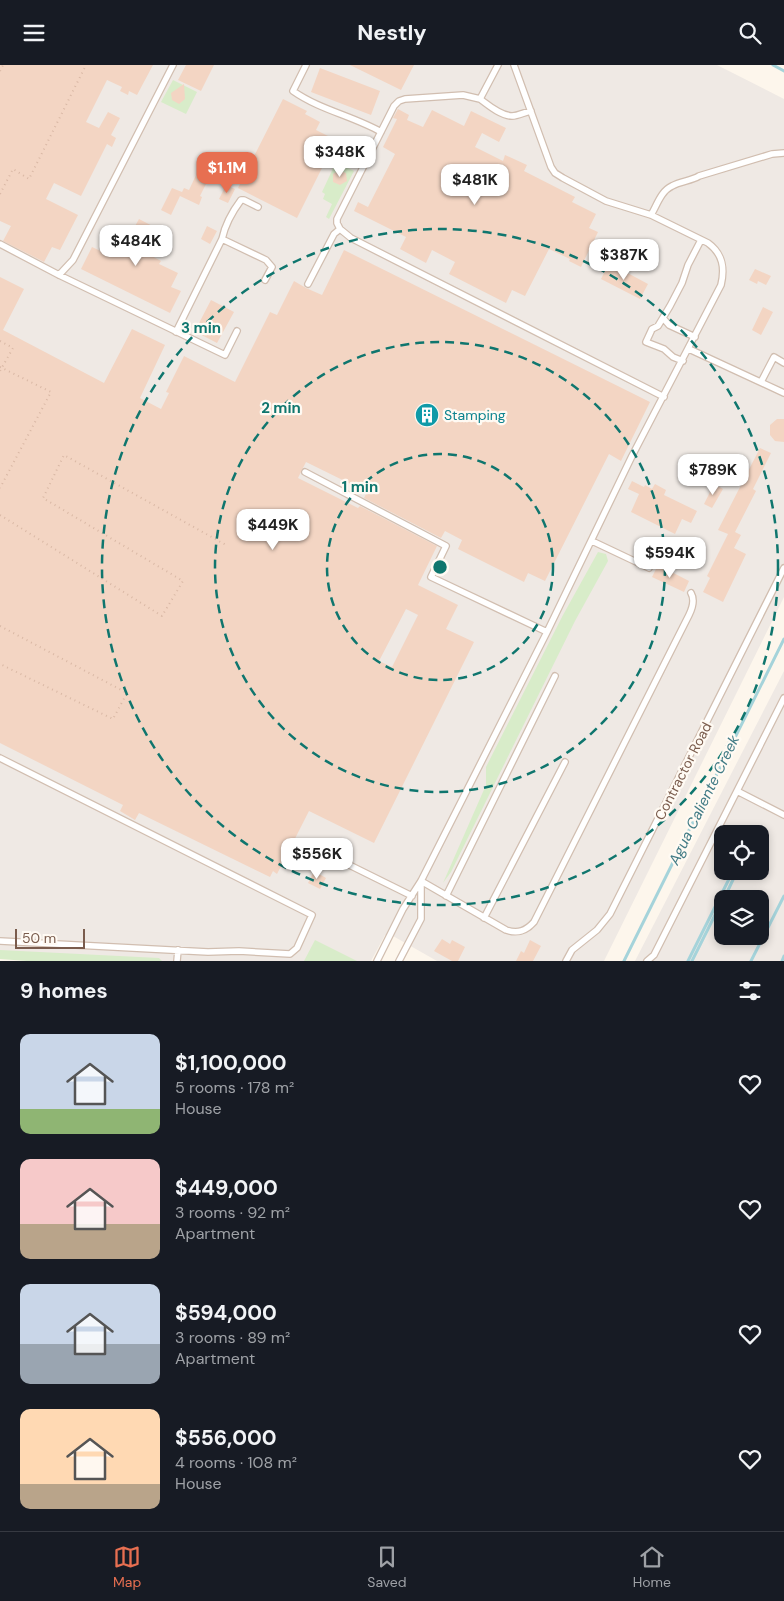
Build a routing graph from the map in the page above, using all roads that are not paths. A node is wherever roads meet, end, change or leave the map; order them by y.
1 (173, 65) edge
2 (306, 65) edge
3 (498, 65) edge
4 (514, 65) edge
5 (480, 99) junction
6 (531, 111) junction
7 (381, 132) junction
8 (784, 153) edge
9 (258, 207) dead end
10 (651, 215) junction
11 (340, 229) junction
12 (222, 239) junction
13 (701, 239) junction
14 (0, 245) edge
15 (59, 275) junction
16 (265, 280) dead end
17 (308, 284) dead end
18 (663, 318) junction
19 (176, 331) junction
20 (237, 331) dead end
21 (695, 337) junction
22 (689, 349) junction
23 (683, 361) junction
24 (784, 363) edge
25 (761, 382) junction
26 (784, 393) edge
27 (664, 397) junction
28 (305, 472) dead end
29 (592, 541) junction
30 (649, 568) dead end
31 (784, 568) edge
32 (691, 593) dead end
33 (547, 632) junction
34 (555, 676) dead end
35 (784, 698) edge
36 (0, 758) edge
37 (564, 762) dead end
38 (737, 791) junction
39 (784, 815) edge
40 (317, 849) dead end
41 (421, 881) junction
42 (412, 896) junction
43 (446, 896) junction
44 (484, 918) junction
45 (0, 941) edge
46 (178, 950) junction
47 (177, 961) edge
48 (377, 961) edge
49 (399, 961) edge
50 (566, 961) edge
51 (647, 961) edge

1 - 15 lane
2 - 7 lane
3 - 5 lane
4 - 6 lane
5 - 6 lane
5 - 7 lane
6 - 10 lane
7 - 11 lane
8 - 10 lane
9 - 12 lane
10 - 13 lane
11 - 17 lane
11 - 27 lane
12 - 16 lane
12 - 19 lane
13 - 18 lane
13 - 21 lane
14 - 15 lane
15 - 19 lane
18 - 21 lane
18 - 23 lane
19 - 20 lane
21 - 22 lane
22 - 23 lane
22 - 25 lane
23 - 27 lane
24 - 25 lane
25 - 26 lane
27 - 29 lane
28 - 33 lane
29 - 30 lane
29 - 33 lane
31 - 50 lane, Contractor Road
32 - 44 lane
33 - 41 lane
34 - 43 lane
35 - 38 lane
36 - 46 lane
37 - 44 lane
38 - 39 lane
38 - 51 lane
40 - 42 lane
41 - 42 lane
41 - 43 lane
41 - 49 lane
42 - 48 lane
43 - 44 lane
45 - 46 lane
46 - 47 lane

